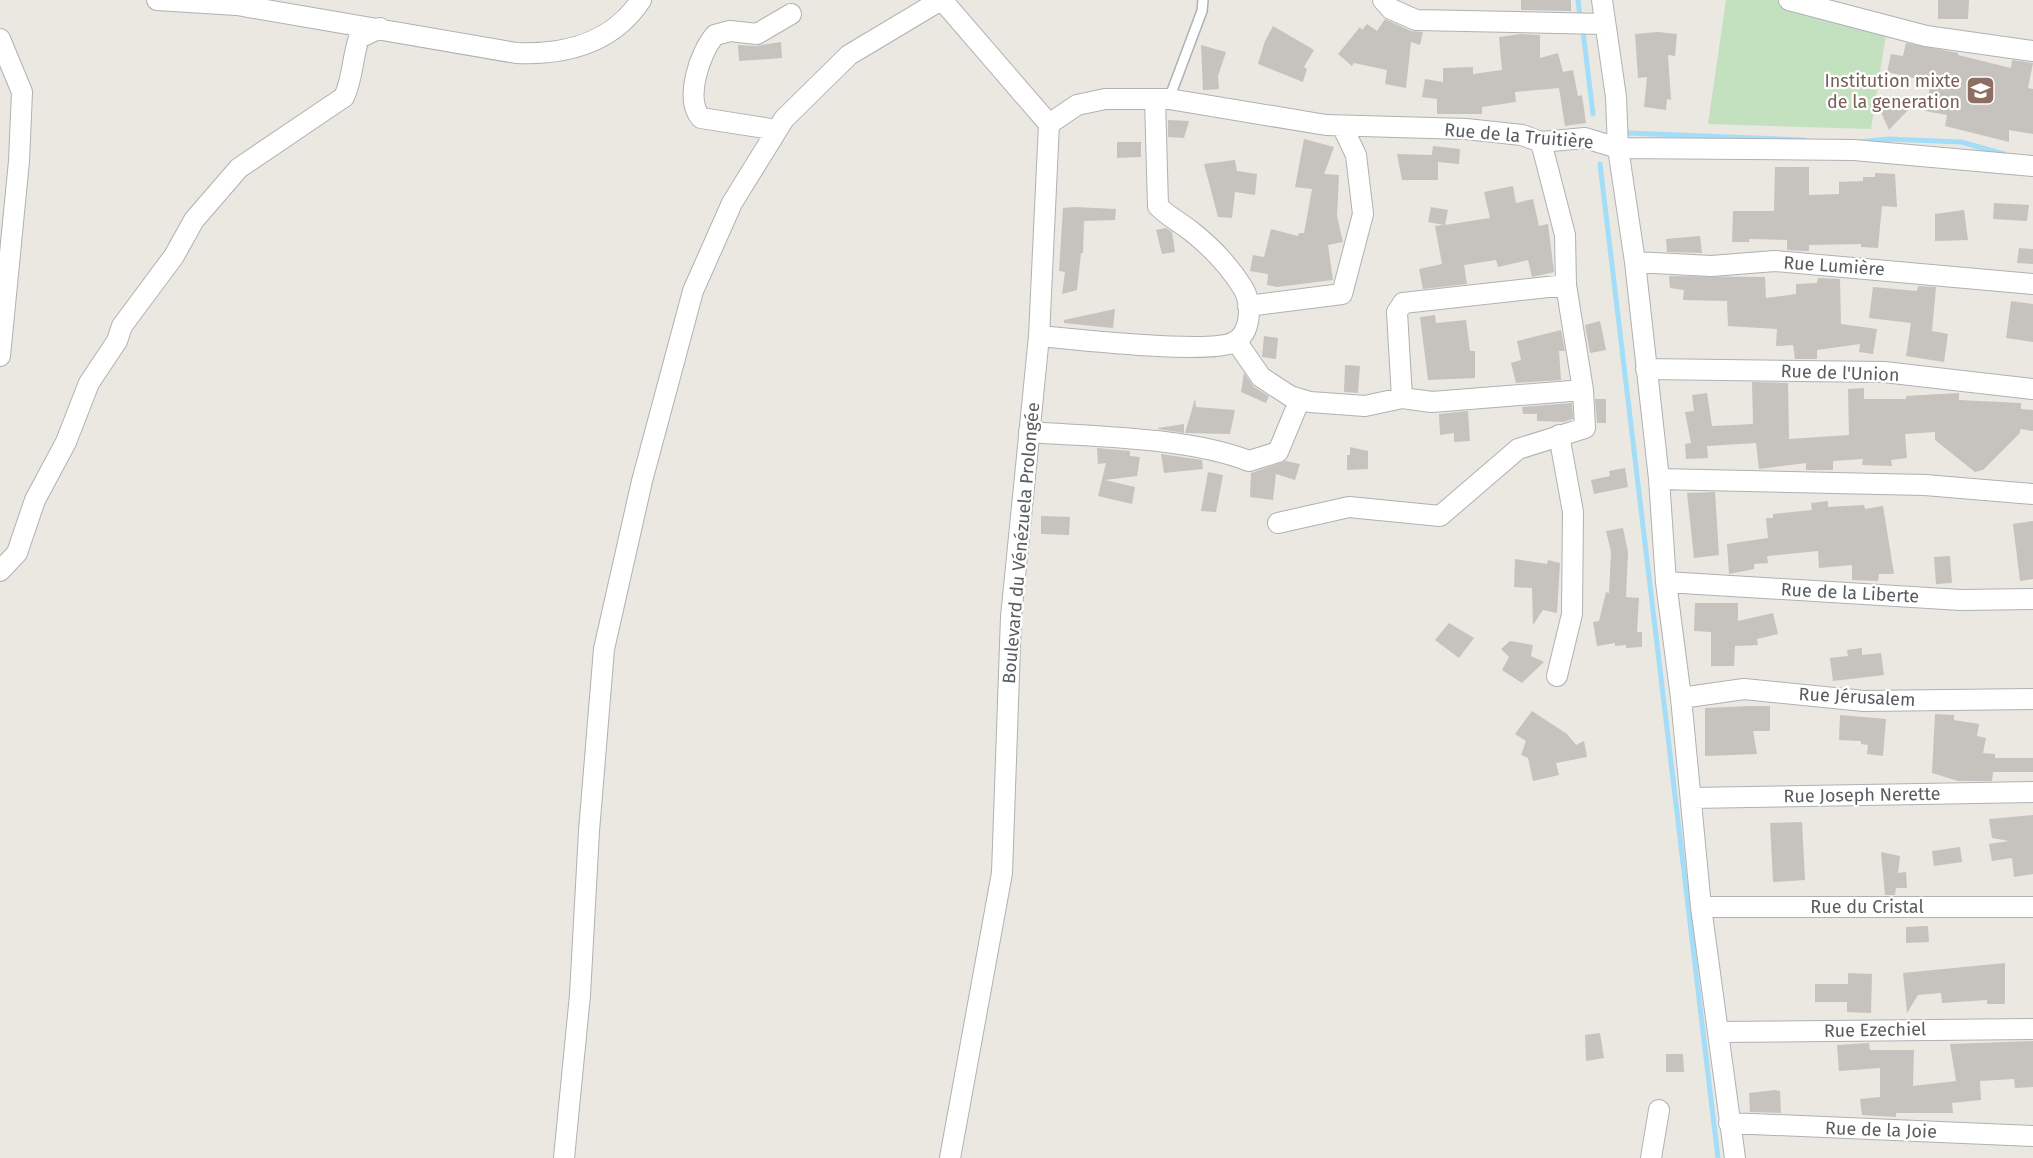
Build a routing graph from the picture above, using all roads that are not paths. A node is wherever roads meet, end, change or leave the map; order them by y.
1 (157, 0) edge
2 (641, 0) edge
3 (941, 0) edge
4 (1203, 0) edge
5 (1383, 0) edge
6 (1602, 0) edge
7 (1789, 0) edge
8 (792, 14) dead end
9 (1604, 24) junction
10 (380, 27) junction
11 (0, 39) edge
12 (2033, 51) edge
13 (1162, 99) junction
14 (1049, 124) junction
15 (1342, 126) junction
16 (777, 130) junction
17 (1541, 142) junction
18 (1618, 148) junction
19 (2033, 166) edge
20 (1635, 262) junction
21 (2033, 284) edge
22 (1566, 285) junction
23 (1248, 306) junction
24 (1039, 336) junction
25 (1236, 341) junction
26 (0, 356) edge
27 (1646, 369) junction
28 (2033, 389) edge
29 (1584, 390) junction
30 (1402, 398) junction
31 (1300, 399) junction
32 (1029, 432) junction
33 (1559, 435) junction
34 (1659, 479) junction
35 (2033, 494) edge
36 (1278, 523) dead end
37 (0, 571) edge
38 (1666, 582) junction
39 (2033, 599) edge
40 (1557, 676) dead end
41 (1681, 698) junction
42 (2033, 699) edge
43 (2033, 792) edge
44 (1691, 798) junction
45 (1701, 907) junction
46 (2033, 907) edge
47 (2033, 1029) edge
48 (1718, 1032) junction
49 (1659, 1110) dead end
50 (1730, 1123) junction
51 (2033, 1136) edge
52 (564, 1158) edge
53 (950, 1158) edge
54 (1651, 1158) edge
55 (1735, 1158) edge

1 - 10 street
2 - 10 street
3 - 14 street
3 - 16 street
4 - 13 lane
5 - 9 street
6 - 9 street
7 - 12 street
8 - 16 street
9 - 18 street
10 - 37 street
11 - 26 street
13 - 14 street, Rue de la Truitière
13 - 15 street, Rue de la Truitière
13 - 23 street
14 - 24 street, Boulevard du Vénézuela Prolongée
15 - 17 street, Rue de la Truitière
15 - 23 street
16 - 52 street
17 - 18 street, Rue de la Truitière
17 - 22 street
18 - 19 street, Rue de la Truitière
18 - 20 street
20 - 21 street, Rue Lumière
20 - 27 street
22 - 29 street
22 - 30 street
23 - 25 street
24 - 25 street
24 - 32 street, Boulevard du Vénézuela Prolongée
25 - 31 street
27 - 28 street, Rue de l'Union
27 - 34 street
29 - 30 street
29 - 33 street
30 - 31 street
31 - 32 street
32 - 53 street, Boulevard du Vénézuela Prolongée
33 - 36 street
33 - 40 street
34 - 35 street
34 - 38 street
38 - 39 street, Rue de la Liberte
38 - 41 street
41 - 42 street, Rue Jérusalem
41 - 44 street
43 - 44 street, Rue Joseph Nerette
44 - 45 street
45 - 46 street, Rue du Cristal
45 - 48 street
47 - 48 street, Rue Ezechiel
48 - 50 street
49 - 54 street
50 - 51 street, Rue de la Joie
50 - 55 street

